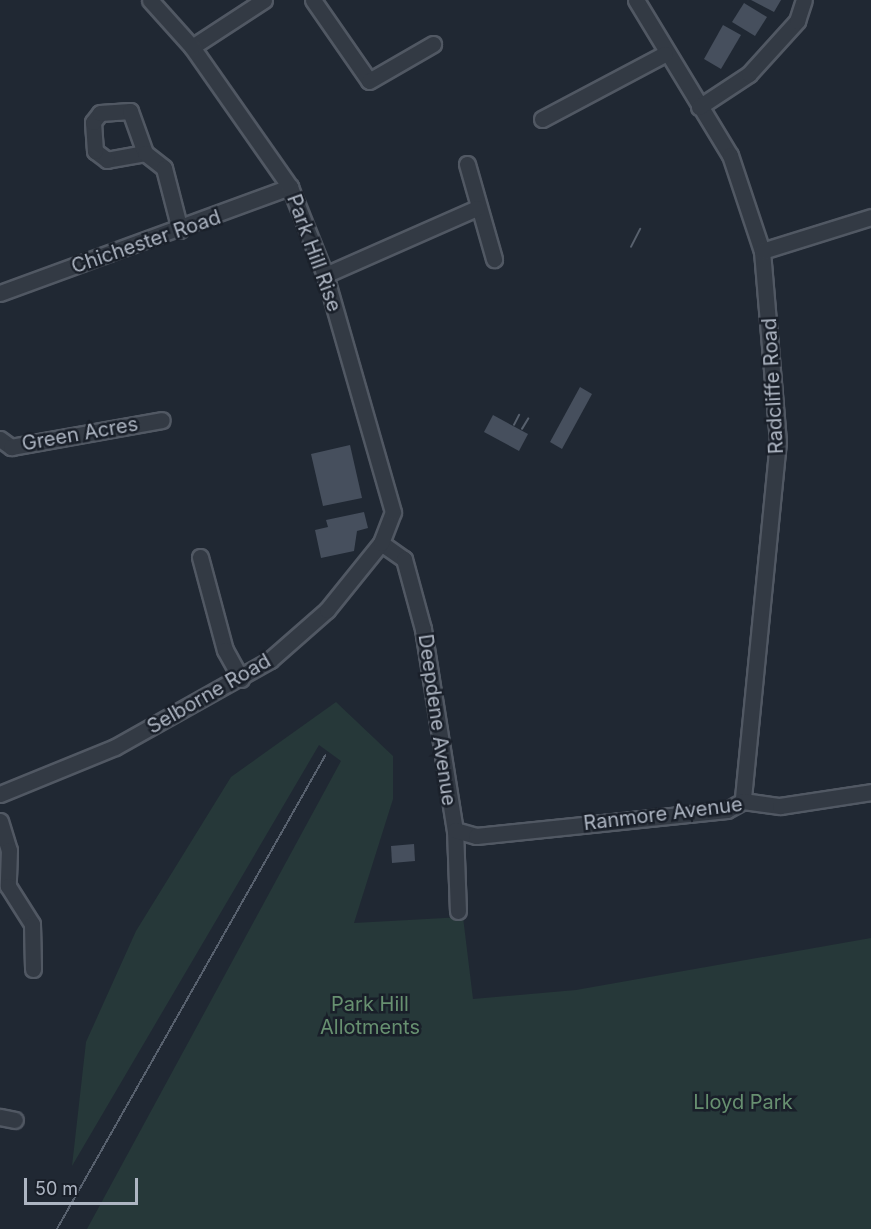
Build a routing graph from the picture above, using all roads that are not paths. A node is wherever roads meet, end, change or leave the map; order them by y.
1 (150, 0) edge
2 (264, 0) edge
3 (313, 0) edge
4 (636, 0) edge
5 (804, 0) edge
6 (433, 44) dead end
7 (192, 47) junction
8 (665, 54) junction
9 (699, 107) junction
10 (543, 119) dead end
11 (145, 153) dead end
12 (467, 164) dead end
13 (290, 187) junction
14 (477, 208) junction
15 (871, 217) edge
16 (180, 230) junction
17 (762, 251) junction
18 (494, 259) dead end
19 (325, 275) junction
20 (0, 294) edge
21 (162, 420) dead end
22 (0, 439) edge
23 (381, 543) junction
24 (200, 557) dead end
25 (241, 679) junction
26 (871, 792) edge
27 (0, 794) edge
28 (743, 801) junction
29 (0, 821) edge
30 (455, 830) junction
31 (458, 911) dead end
32 (33, 969) dead end

1 - 7 street, Park Hill Rise
2 - 7 street
3 - 6 street
4 - 8 street, Radcliffe Road
5 - 9 street
7 - 13 street, Park Hill Rise
8 - 9 street, Radcliffe Road
8 - 10 street
9 - 17 street, Radcliffe Road
11 - 16 street
12 - 14 street
13 - 16 street, Chichester Road
13 - 19 street, Park Hill Rise
14 - 18 street
14 - 19 street
15 - 17 street
16 - 20 street, Chichester Road
17 - 28 street, Radcliffe Road
19 - 23 street, Park Hill Rise
21 - 22 street, Green Acres
23 - 25 street, Selborne Road
23 - 30 street, Deepdene Avenue
24 - 25 street
25 - 27 street, Selborne Road
26 - 28 street, Ranmore Avenue
28 - 30 street, Ranmore Avenue
29 - 32 street
30 - 31 street, Deepdene Avenue

